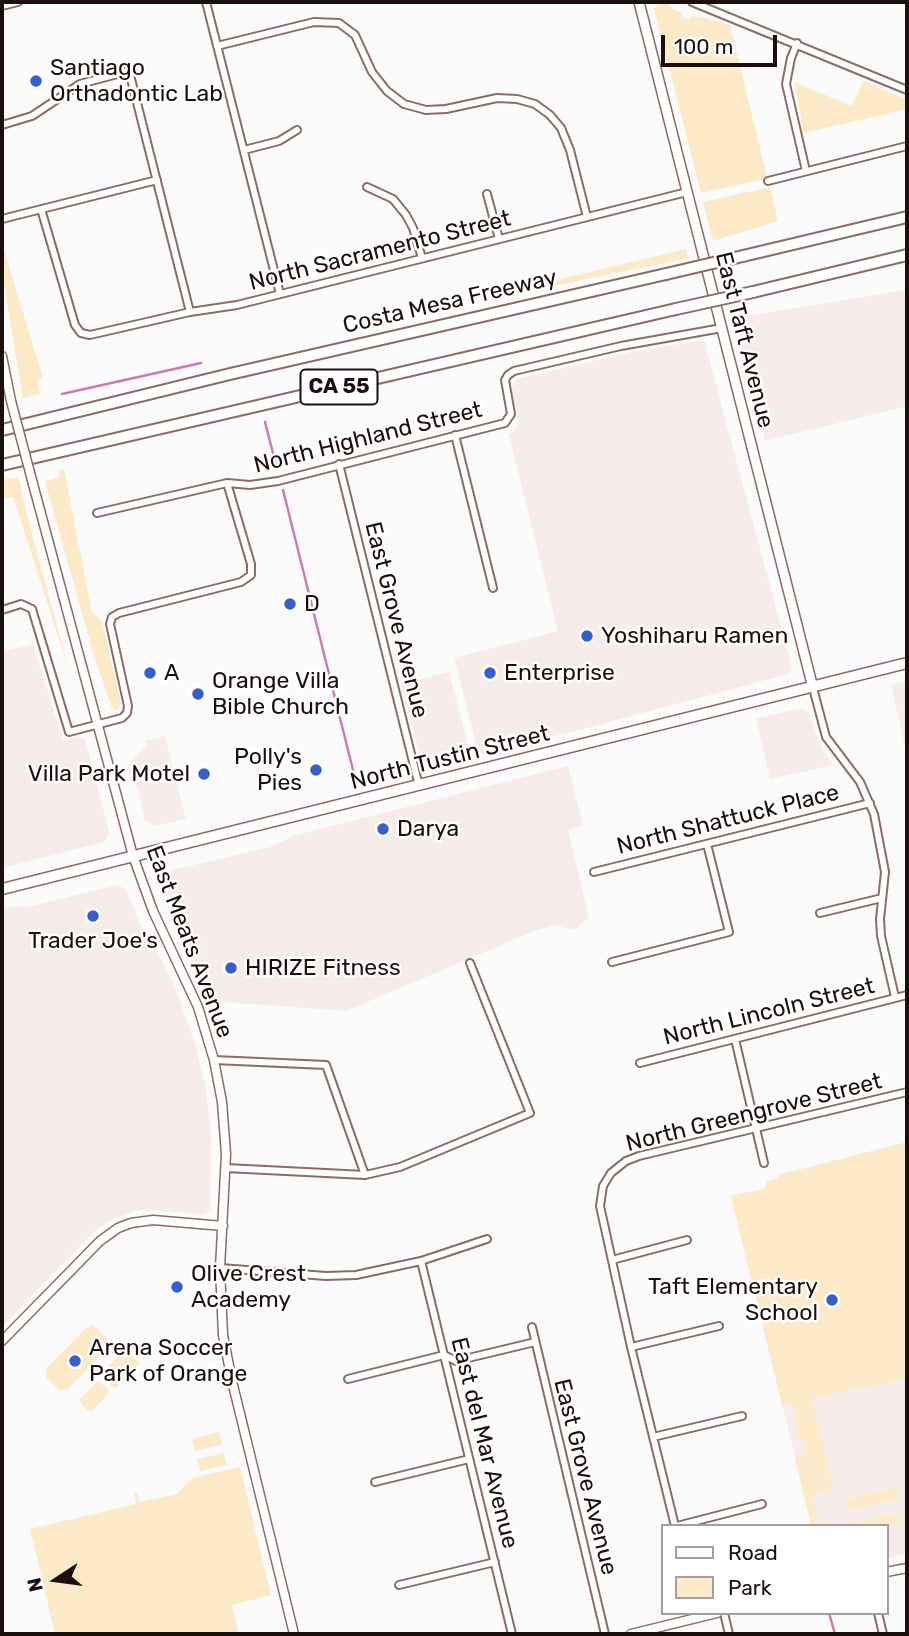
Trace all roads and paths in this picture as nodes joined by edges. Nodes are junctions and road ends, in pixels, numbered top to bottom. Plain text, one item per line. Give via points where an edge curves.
1 (18, 2) edge
2 (206, 2) edge
3 (639, 2) edge
4 (692, 2) edge
5 (2, 6) edge
6 (797, 43) junction
7 (217, 46) junction
8 (907, 90) edge
9 (2, 125) edge
10 (297, 130) dead end
11 (907, 146) edge
12 (244, 150) junction
13 (806, 171) junction
14 (157, 180) junction
15 (768, 181) dead end
16 (367, 187) dead end
17 (687, 192) junction
18 (487, 194) dead end
19 (41, 209) junction
20 (907, 216) edge
21 (587, 217) junction
22 (2, 219) edge
23 (499, 239) junction
24 (907, 255) edge
25 (422, 258) junction
26 (280, 294) junction
27 (190, 312) junction
28 (722, 328) junction
29 (2, 356) edge
30 (2, 430) edge
31 (455, 435) junction
32 (338, 464) junction
33 (2, 465) edge
34 (227, 484) junction
35 (97, 513) dead end
36 (493, 588) dead end
37 (2, 610) edge
38 (907, 663) edge
39 (813, 688) junction
40 (99, 725) junction
41 (419, 786) junction
42 (870, 803) junction
43 (707, 844) junction
44 (134, 856) junction
45 (594, 872) dead end
46 (2, 890) edge
47 (882, 898) junction
48 (820, 913) dead end
49 (612, 962) dead end
50 (470, 963) dead end
51 (907, 995) edge
52 (895, 997) junction
53 (736, 1039) junction
54 (214, 1060) junction
55 (640, 1063) dead end
56 (907, 1092) edge
57 (756, 1129) junction
58 (764, 1163) dead end
59 (226, 1168) junction
60 (365, 1175) junction
61 (223, 1226) junction
62 (487, 1239) dead end
63 (688, 1240) dead end
64 (612, 1259) junction
65 (421, 1261) junction
66 (220, 1268) junction
67 (719, 1326) dead end
68 (532, 1327) dead end
69 (2, 1341) edge
70 (535, 1342) junction
71 (631, 1347) junction
72 (444, 1356) junction
73 (348, 1378) dead end
74 (742, 1416) dead end
75 (653, 1437) junction
76 (469, 1459) junction
77 (375, 1482) dead end
78 (762, 1504) dead end
79 (675, 1524) edge
80 (684, 1524) edge
81 (495, 1562) junction
82 (907, 1568) edge
83 (888, 1572) edge
84 (399, 1586) dead end
85 (724, 1615) edge
86 (878, 1615) edge
87 (696, 1616) edge
88 (294, 1634) edge
89 (512, 1634) edge
90 (606, 1634) edge
91 (631, 1634) edge
92 (729, 1634) edge
93 (883, 1634) edge

1 - 5 street
2 - 7 street
3 - 17 main road, East Taft Avenue
4 - 6 street
6 - 8 street
6 - 13 street via 786,84
7 - 12 street
7 - 21 street via 314,22 339,23 355,35 372,72 387,91 404,104 446,109 497,98 535,104 561,128
9 - 14 street via 32,116 80,84 129,71
10 - 12 street via 279,141
11 - 13 street
12 - 26 street
13 - 15 street
14 - 19 street
14 - 27 street
16 - 25 street via 393,200 407,215
17 - 21 street, North Sacramento Street
17 - 28 main road, East Taft Avenue
18 - 23 street
19 - 22 street
19 - 27 street, North Sacramento Street via 73,320 81,333 97,334
20 - 30 highway, Costa Mesa Freeway / CA 55, bridge
21 - 23 street, North Sacramento Street
23 - 25 street, North Sacramento Street
24 - 33 highway, CA 55, bridge
25 - 26 street, North Sacramento Street
26 - 27 street, North Sacramento Street
28 - 31 street, North Highland Street via 514,371 505,380 511,410 508,421
28 - 39 main road, East Taft Avenue
29 - 40 street, East Meats Avenue, bridge
31 - 32 street, North Highland Street
31 - 36 street
32 - 34 street, North Highland Street via 262,484
32 - 41 street, East Grove Avenue
34 - 35 street, North Highland Street
34 - 40 street via 251,575 114,615 110,624 128,710 122,718
37 - 40 street via 21,604 32,609 69,732
38 - 39 main road, North Tustin Street
39 - 41 main road, North Tustin Street
39 - 42 street via 826,737
40 - 44 street, East Meats Avenue
41 - 44 main road, North Tustin Street
42 - 43 street, North Shattuck Place
42 - 47 street via 884,863
43 - 45 street, North Shattuck Place
43 - 49 street via 729,932
44 - 46 main road, North Tustin Street
44 - 54 street, East Meats Avenue via 153,911 198,1007
47 - 48 street
47 - 52 street via 881,936
50 - 60 street via 530,1113 400,1167
51 - 52 street, North Lincoln Street
52 - 53 street, North Lincoln Street
53 - 55 street, North Lincoln Street
53 - 57 street
54 - 59 street, East Meats Avenue via 224,1115
54 - 60 street via 326,1065
56 - 57 street, North Greengrove Street
57 - 58 street
57 - 64 street, North Greengrove Street via 639,1156 611,1173 600,1206
59 - 60 street
59 - 61 street, East Meats Avenue
61 - 66 street, East Meats Avenue
61 - 69 street via 153,1220 117,1228
62 - 65 street
63 - 64 street
64 - 71 street
65 - 66 street via 340,1276
65 - 72 street, East del Mar Avenue
66 - 88 street, East Meats Avenue via 229,1367
67 - 71 street
68 - 70 street, East Grove Avenue
70 - 72 street via 456,1361
70 - 90 street, East Grove Avenue
71 - 75 street
72 - 73 street
72 - 76 street, East del Mar Avenue
74 - 75 street
75 - 79 street
76 - 77 street
76 - 81 street, East del Mar Avenue
78 - 80 street
81 - 84 street
81 - 89 street, East del Mar Avenue
82 - 83 street
85 - 92 street
86 - 93 street
87 - 91 street

